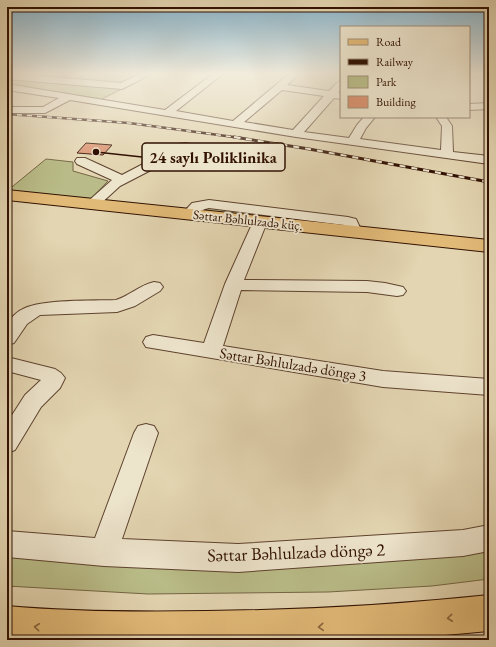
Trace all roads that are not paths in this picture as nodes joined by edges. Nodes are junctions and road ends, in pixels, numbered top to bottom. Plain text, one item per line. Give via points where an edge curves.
1 (58, 103) edge
2 (107, 103) edge
3 (180, 103) edge
4 (261, 103) edge
5 (328, 103) edge
6 (489, 106) edge
7 (470, 107) edge
8 (7, 110) edge
9 (167, 113) junction
10 (369, 118) edge
11 (442, 118) edge
12 (236, 124) junction
13 (296, 134) junction
14 (353, 142) junction
15 (209, 151) dead end
16 (447, 155) junction
17 (489, 160) edge
18 (81, 161) dead end
19 (121, 179) junction
20 (7, 195) edge
21 (92, 204) junction
22 (189, 214) junction
23 (260, 222) junction
24 (354, 232) junction
25 (489, 246) edge
26 (234, 284) junction
27 (154, 286) dead end
28 (397, 291) dead end
29 (7, 338) edge
30 (153, 342) dead end
31 (212, 351) junction
32 (7, 364) edge
33 (489, 387) edge
34 (146, 433) dead end
35 (7, 443) edge
36 (489, 538) edge
37 (7, 544) edge
38 (104, 552) junction
39 (489, 613) edge
40 (7, 624) edge

1 - 8 street via 45,110
2 - 9 street
3 - 9 street
4 - 12 street
5 - 13 street
6 - 7 street
9 - 12 street
10 - 14 street
11 - 16 street via 447,126
12 - 13 street
13 - 14 street
14 - 16 street
15 - 19 street via 175,148 147,168
16 - 17 street
18 - 19 street
19 - 21 street
20 - 21 main road, Səttar Bəhlulzadə küç.
21 - 22 main road, Səttar Bəhlulzadə küç.
22 - 23 main road, Səttar Bəhlulzadə küç.
22 - 24 street via 197,206 209,204 348,221 351,222
23 - 24 main road, Səttar Bəhlulzadə küç.
23 - 26 street, Səttar Bəhlulzadə döngə 3
24 - 25 main road, Səttar Bəhlulzadə küç.
26 - 28 street via 274,287 380,287
26 - 31 street, Səttar Bəhlulzadə döngə 3
27 - 29 street via 118,306 40,309 30,312 22,317
30 - 31 street
31 - 33 street, Səttar Bəhlulzadə döngə 3 via 383,379
32 - 35 street via 48,374 54,378 33,401
34 - 38 street
36 - 38 street, Səttar Bəhlulzadə döngə 2 via 463,543 238,558
37 - 38 street, Səttar Bəhlulzadə döngə 2
39 -> 40 main road via 310,628 71,629

